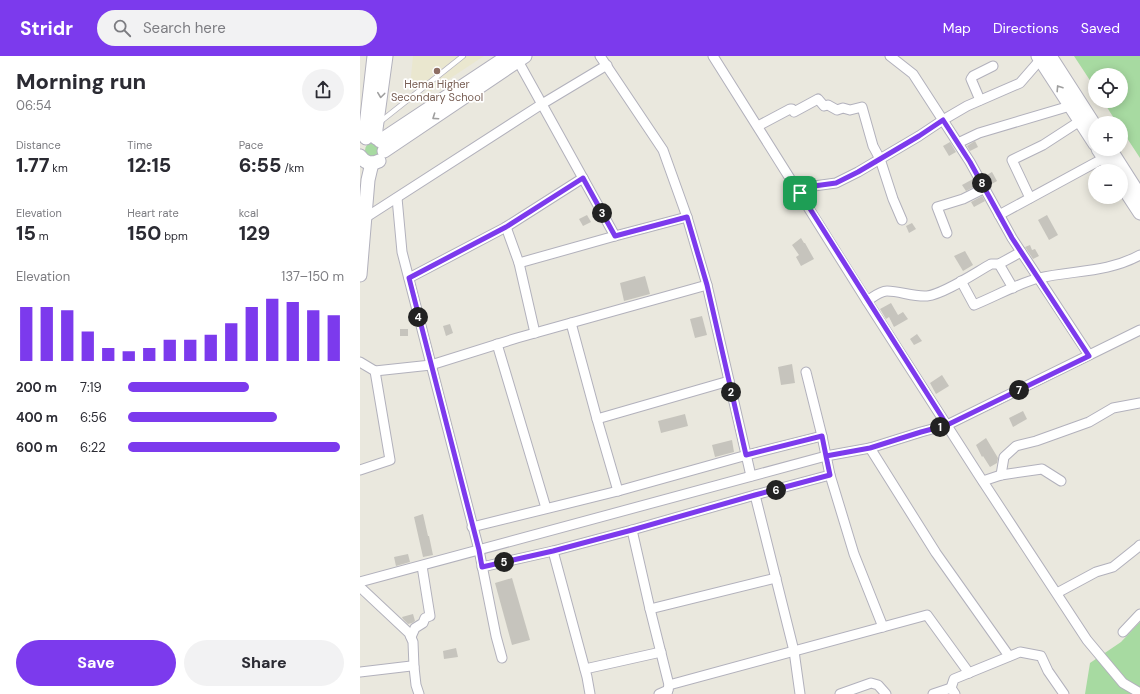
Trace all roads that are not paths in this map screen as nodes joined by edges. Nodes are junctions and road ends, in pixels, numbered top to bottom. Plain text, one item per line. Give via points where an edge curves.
1 (374, 56) edge
2 (386, 56) edge
3 (463, 56) edge
4 (600, 56) edge
5 (713, 56) edge
6 (890, 56) edge
7 (1043, 57) edge
8 (517, 58) edge
9 (607, 65) junction
10 (993, 66) dead end
11 (980, 100) junction
12 (542, 104) junction
13 (1070, 106) junction
14 (1088, 117) edge
15 (943, 120) junction
16 (1080, 121) junction
17 (378, 124) junction
18 (758, 126) junction
19 (1088, 133) edge
20 (373, 143) edge
21 (958, 143) junction
22 (1098, 156) edge
23 (1107, 156) edge
24 (880, 160) junction
25 (365, 162) edge
26 (583, 178) junction
27 (984, 188) junction
28 (800, 193) junction
29 (1128, 195) edge
30 (1140, 196) edge
31 (397, 198) junction
32 (1030, 198) junction
33 (1140, 213) edge
34 (999, 215) junction
35 (687, 217) junction
36 (365, 218) junction
37 (902, 220) dead end
38 (506, 227) junction
39 (947, 233) dead end
40 (615, 236) junction
41 (1021, 252) junction
42 (1140, 255) edge
43 (520, 263) junction
44 (998, 264) junction
45 (360, 275) edge
46 (409, 278) junction
47 (1038, 278) junction
48 (961, 281) junction
49 (707, 285) junction
50 (1013, 288) junction
51 (867, 301) junction
52 (572, 323) junction
53 (1140, 330) edge
54 (535, 333) junction
55 (497, 344) junction
56 (1089, 356) junction
57 (360, 362) edge
58 (431, 365) junction
59 (375, 371) junction
60 (806, 372) dead end
61 (729, 381) junction
62 (1140, 403) edge
63 (597, 419) junction
64 (947, 425) junction
65 (822, 436) junction
66 (870, 448) junction
67 (746, 455) junction
68 (826, 456) junction
69 (360, 470) edge
70 (830, 475) junction
71 (1001, 475) junction
72 (751, 476) junction
73 (983, 481) junction
74 (1061, 482) dead end
75 (618, 491) junction
76 (755, 495) junction
77 (546, 508) junction
78 (472, 527) junction
79 (632, 530) junction
80 (1140, 545) edge
81 (479, 550) junction
82 (553, 551) junction
83 (422, 566) junction
84 (482, 567) junction
85 (776, 578) junction
86 (360, 582) edge
87 (360, 587) edge
88 (1057, 593) junction
89 (650, 609) junction
90 (1140, 614) edge
91 (883, 627) junction
92 (1123, 632) dead end
93 (411, 637) junction
94 (794, 651) junction
95 (661, 652) junction
96 (1009, 656) junction
97 (502, 658) dead end
98 (414, 667) junction
99 (585, 669) junction
100 (360, 672) edge
101 (969, 673) junction
102 (668, 690) edge
103 (953, 691) edge
104 (1140, 693) edge
105 (420, 694) edge
106 (590, 694) edge
107 (659, 694) edge
108 (800, 694) edge
109 (840, 694) edge
110 (886, 694) edge
111 (933, 694) edge
112 (1064, 694) edge

1 - 20 street via 366,126
2 -> 17 street
3 - 17 lane
4 - 9 street
5 - 18 street
6 - 15 street via 913,74
7 - 11 street via 1020,83
13 -> 7 street
7 - 14 street
8 - 12 street
8 - 20 street
9 - 12 street
9 - 35 street via 663,150
10 - 11 street via 971,77
11 - 15 street
12 - 26 street
12 - 31 street
13 - 16 street
13 - 21 street via 979,133
15 - 21 street
15 - 24 street
16 - 19 street
16 - 32 street via 1043,145 1012,160
17 - 20 street
18 - 24 street via 790,108 794,112 818,99 824,106 828,105 838,110 862,107 873,146
18 - 28 street
20 - 25 street via 384,155 377,162
21 - 27 street
22 - 32 street
23 - 30 street
24 - 28 street via 836,183 814,186
24 - 37 street
25 - 36 street via 368,180
26 - 38 street
26 - 40 street
27 - 34 street
27 - 39 street via 963,199 937,207
28 - 51 street
29 - 33 street
31 - 36 street
31 - 46 street via 402,252
32 - 34 street
34 - 41 street
35 - 40 street
35 - 49 street
36 - 45 street
38 - 43 street
38 - 46 street
40 - 43 street
41 - 44 street
41 - 47 street
42 - 47 street via 1120,265 1100,270
43 - 54 street
44 - 48 street via 991,264
44 - 50 street
46 - 58 street
47 - 50 street
47 - 56 street
48 - 50 street via 974,306
48 - 51 street via 927,296 886,291
49 - 52 street
49 - 61 street
51 - 64 street
52 - 54 street
52 - 63 street
53 - 56 street
54 - 55 street
55 - 58 street
55 - 77 street
56 - 64 street
57 - 59 street
58 - 59 street
58 - 78 street
59 - 69 street via 390,460
60 - 65 street
61 - 63 street
61 - 67 street
62 - 71 street via 1113,408 1089,422 1016,446 1004,457
63 - 75 street
64 - 66 street
64 - 73 street
65 - 67 street
65 - 68 street
66 - 68 street
66 - 96 street via 936,553
67 - 72 street
67 - 75 street
68 - 70 street
68 - 72 street
70 - 76 street
70 - 91 street via 854,554
71 - 73 street
71 - 74 street via 1042,468
72 - 81 street
73 - 88 street
75 - 77 street
76 - 79 street
76 - 85 street
77 - 78 street
78 - 81 street
79 - 82 street
79 - 89 street
80 - 88 street via 1113,567 1096,572
81 - 83 street
81 - 84 street
82 - 84 street
82 - 99 street
83 - 86 street
83 - 93 street via 430,616 415,628
84 - 97 street
85 - 89 street
85 - 94 street
87 - 93 street
88 - 104 street via 1101,657 1123,683
89 - 95 street
90 - 92 street
91 - 94 street
91 - 101 street via 927,615
93 - 98 street
94 - 102 street
94 - 108 street
95 - 99 street
95 - 102 street
96 - 101 street
96 - 112 street via 1020,652 1041,656
98 - 100 street
98 - 105 street
99 - 106 street
101 - 103 street via 954,679
102 - 107 street
103 - 111 street
109 - 110 street via 874,683

